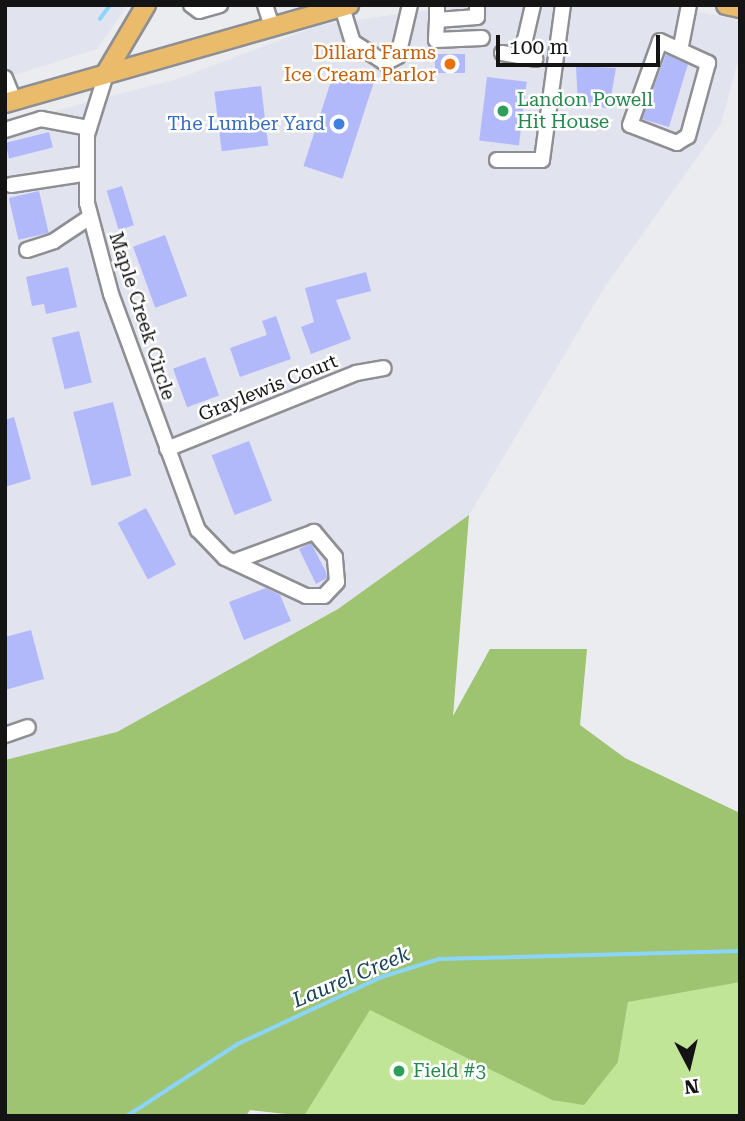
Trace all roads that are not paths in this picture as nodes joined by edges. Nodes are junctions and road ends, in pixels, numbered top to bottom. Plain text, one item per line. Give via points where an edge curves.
1 (146, 5) edge
2 (191, 5) edge
3 (220, 5) edge
4 (265, 5) edge
5 (411, 5) edge
6 (477, 5) edge
7 (533, 5) edge
8 (563, 5) edge
9 (689, 5) edge
10 (726, 5) edge
11 (346, 6) edge
12 (740, 8) edge
13 (437, 13) edge
14 (271, 24) junction
15 (482, 38) dead end
16 (681, 46) junction
17 (502, 53) dead end
18 (107, 71) junction
19 (5, 78) edge
20 (16, 100) edge
21 (37, 120) junction
22 (89, 128) junction
23 (5, 130) edge
24 (497, 160) dead end
25 (84, 174) junction
26 (11, 185) dead end
27 (90, 217) junction
28 (27, 250) dead end
29 (384, 368) dead end
30 (167, 449) junction
31 (231, 559) junction
32 (28, 727) dead end
33 (5, 735) edge

1 - 18 main road
2 - 3 street via 200,11
4 - 14 street
5 - 11 street via 398,56 385,63 353,42
6 - 13 street via 477,18
7 - 17 street via 528,58
8 - 24 street via 542,160
9 - 16 street
10 - 12 main road
11 - 14 main road
13 - 15 street via 436,40
14 - 18 main road
16 - 16 street via 660,41 652,49 631,125 635,132 677,143 688,136 708,63
18 - 20 main road
18 - 22 street, Maple Creek Circle
19 - 20 street
20 - 21 street
21 - 22 street
21 - 23 street
22 - 25 street, Maple Creek Circle
25 - 26 street
25 - 27 street, Maple Creek Circle
27 - 28 street
27 - 30 street, Maple Creek Circle
29 - 30 street, Graylewis Court via 356,373
30 - 31 street, Maple Creek Circle via 198,530
31 - 31 street, Maple Creek Circle via 306,596 324,596 337,582 335,557 314,532
32 - 33 street

